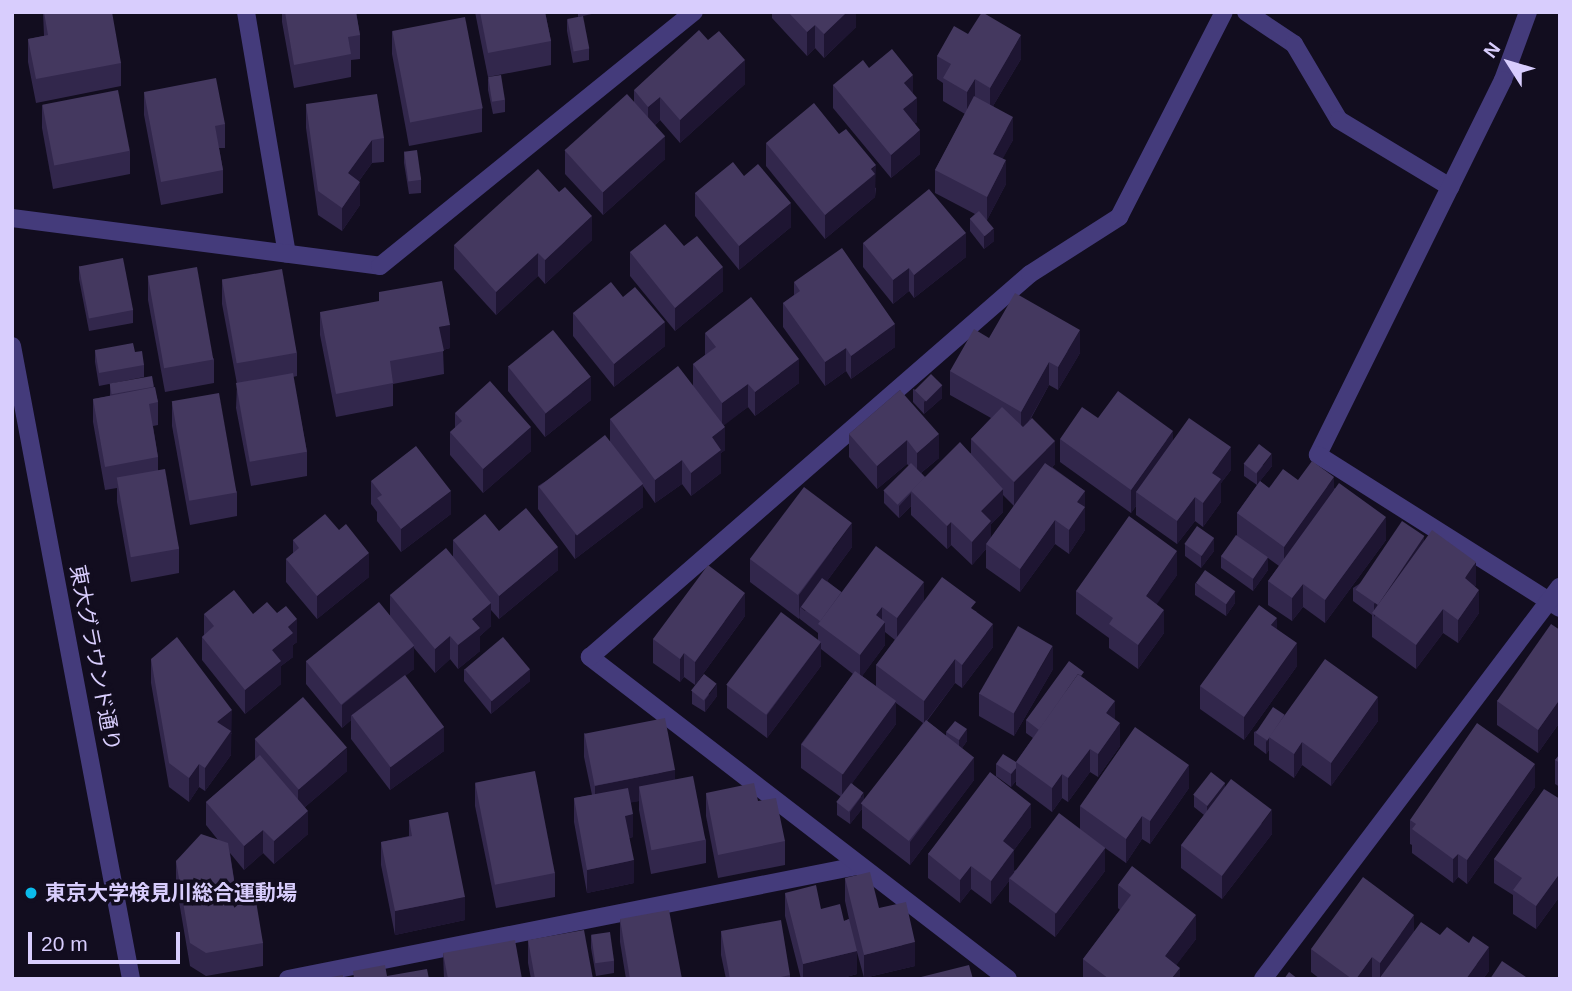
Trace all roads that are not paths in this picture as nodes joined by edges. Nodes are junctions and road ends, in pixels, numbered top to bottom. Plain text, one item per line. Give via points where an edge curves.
1 (246, 12) edge
2 (694, 12) edge
3 (1224, 12) edge
4 (1246, 12) edge
5 (1528, 12) edge
6 (1450, 187) junction
7 (12, 218) edge
8 (288, 254) junction
9 (12, 346) edge
10 (1556, 599) edge
11 (857, 866) junction
12 (131, 979) edge
13 (288, 979) edge
14 (1008, 979) edge
15 (1263, 979) edge

1 - 8 street
2 - 8 street via 380,266
3 - 11 street via 1119,217 1030,274 590,657
4 - 6 street via 1294,44 1339,120
5 - 6 street via 1503,80
6 - 10 street via 1318,455
7 - 8 street
9 - 12 street, 東大グラウンド通り
10 - 15 street
11 - 13 street
11 - 14 street

